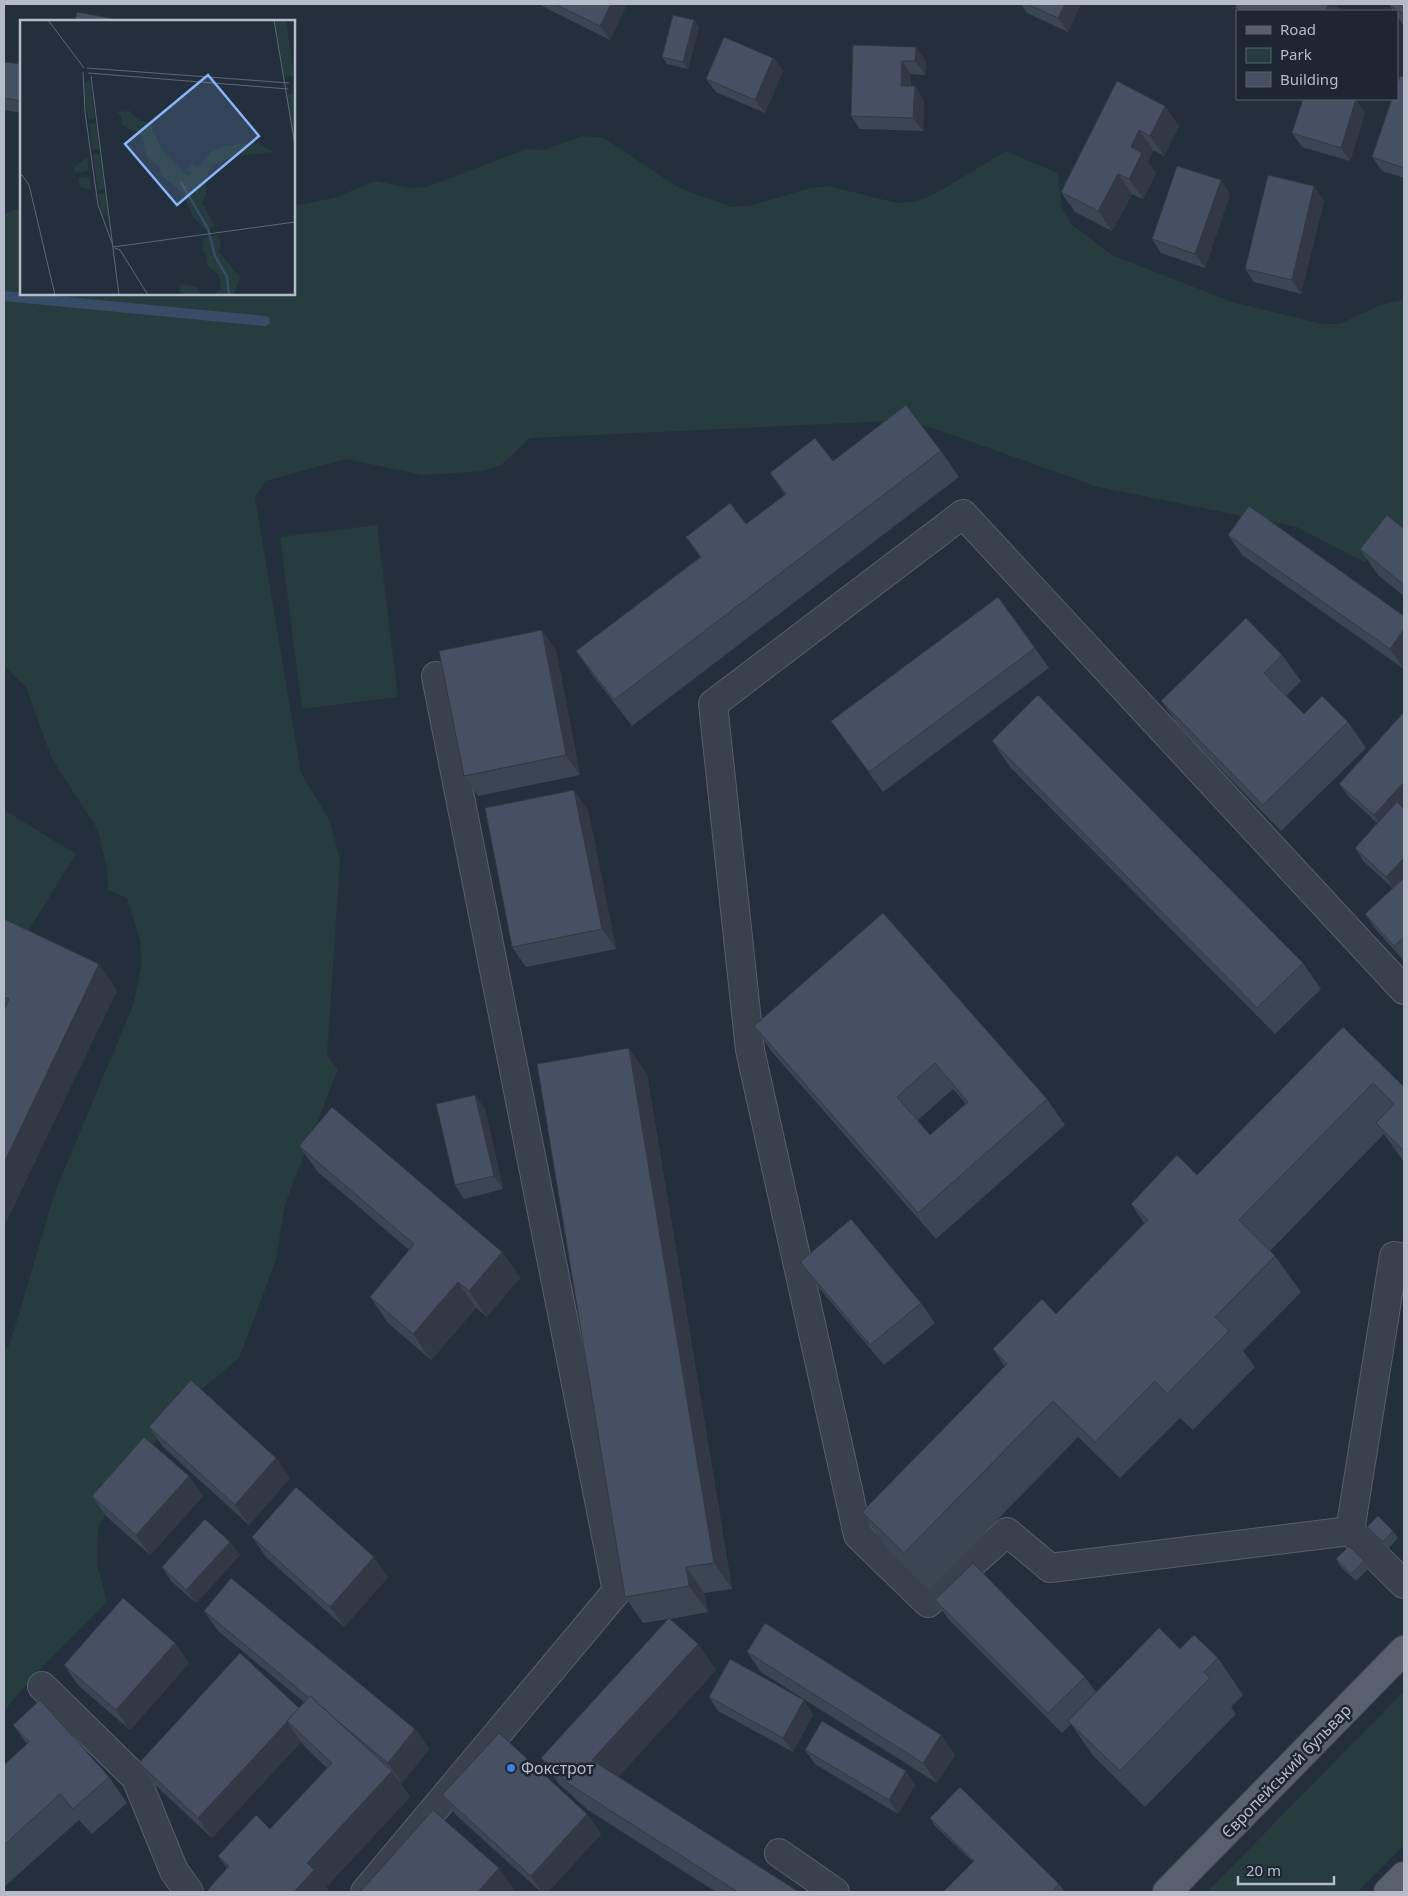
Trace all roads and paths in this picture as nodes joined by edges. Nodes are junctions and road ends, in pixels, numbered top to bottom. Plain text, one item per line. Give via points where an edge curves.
1 (436, 676) dead end
2 (1404, 990) edge
3 (1404, 1258) edge
4 (1350, 1531) junction
5 (1404, 1584) edge
6 (1404, 1650) edge
7 (42, 1686) dead end
8 (779, 1854) dead end
9 (1404, 1876) edge
10 (189, 1892) edge
11 (365, 1892) edge
12 (835, 1892) edge
13 (1167, 1892) edge
14 (1388, 1892) edge

1 - 11 lane via 617,1591
2 - 4 lane via 963,514 713,704 750,1050 858,1534 928,1604 1007,1532 1050,1568
3 - 4 lane via 1394,1256
4 - 5 lane
6 - 13 main road, Європейський бульвар
7 - 10 lane via 136,1778 174,1871
8 - 12 lane
9 - 14 main road

